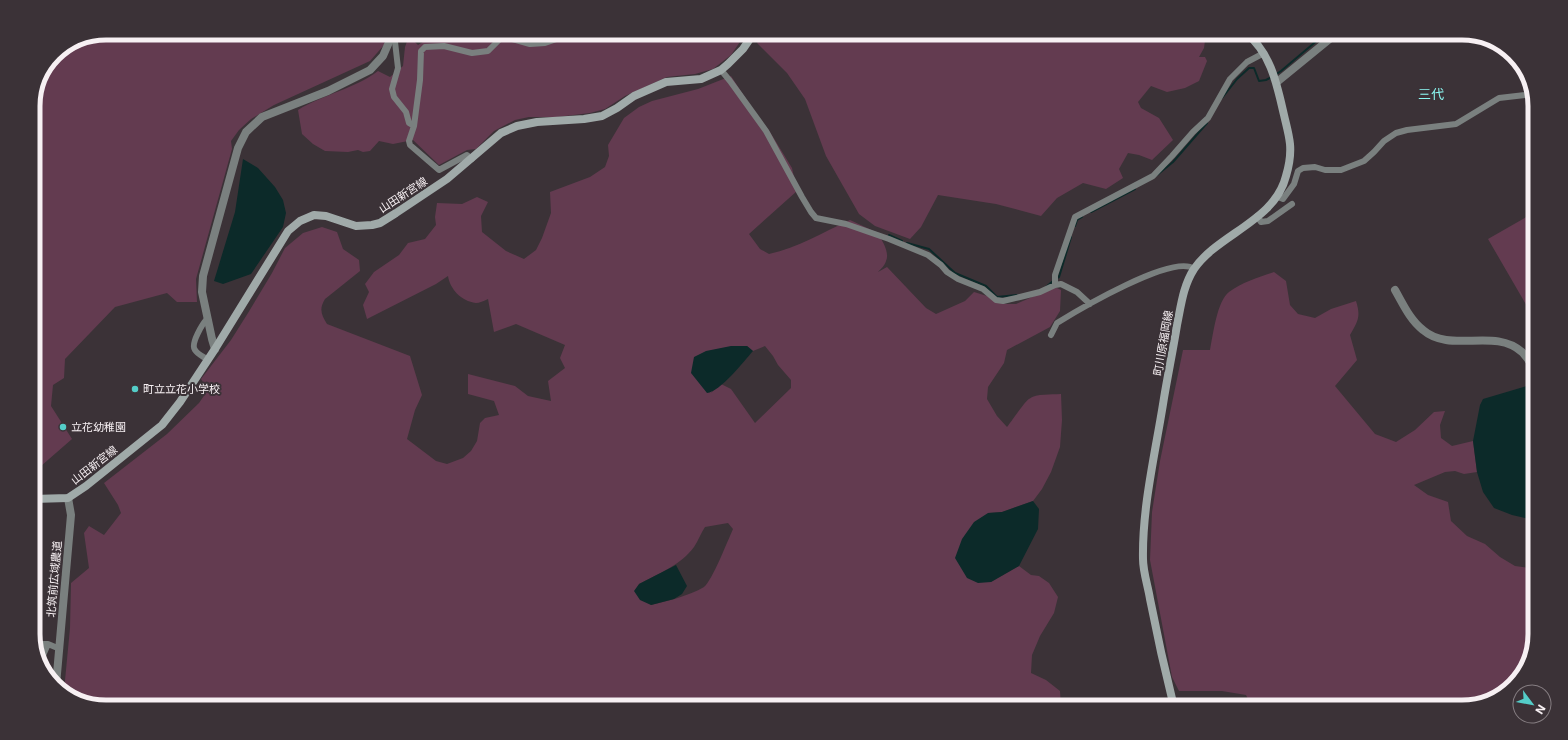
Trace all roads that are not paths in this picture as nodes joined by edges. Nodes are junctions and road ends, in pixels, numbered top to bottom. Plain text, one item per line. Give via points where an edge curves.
1 (391, 40) edge
2 (395, 40) edge
3 (500, 40) edge
4 (516, 40) edge
5 (554, 40) edge
6 (749, 40) edge
7 (1254, 40) edge
8 (1328, 40) edge
9 (1264, 53) junction
10 (721, 70) junction
11 (1277, 82) junction
12 (1527, 93) edge
13 (414, 126) junction
14 (472, 159) junction
15 (1288, 165) junction
16 (1300, 170) junction
17 (1280, 198) junction
18 (1292, 204) dead end
19 (1281, 212) junction
20 (1257, 216) junction
21 (1194, 269) junction
22 (1055, 285) junction
23 (1395, 290) dead end
24 (1090, 304) junction
25 (207, 319) junction
26 (1051, 335) dead end
27 (215, 349) junction
28 (208, 360) junction
29 (1528, 360) edge
30 (40, 498) edge
31 (68, 498) junction
32 (41, 644) edge
33 (48, 644) junction
34 (60, 649) junction
35 (43, 654) edge
36 (57, 678) edge
37 (1173, 700) edge

1 - 25 street via 383,56 370,70 328,91 262,117 246,132 238,148 204,276 202,292
2 - 13 street via 398,68 392,89 394,97 406,112 408,123
3 - 13 street via 488,51 472,53 444,46 425,47 421,51
4 - 5 street via 530,44
6 - 10 main road, 山田新宮線
7 - 9 main road, 町川原福岡線
8 - 11 street
9 - 11 main road, 町川原福岡線
9 - 22 street via 1247,62 1230,80 1208,118 1153,176 1075,218 1055,276
10 - 14 main road, 山田新宮線 via 701,79 666,82 634,96 602,116 517,126 501,133
10 - 22 street via 766,131 816,218 846,224 889,238 928,256 953,275 983,289 996,300 1003,301 1040,292
11 - 15 main road, 町川原福岡線 via 1290,142
12 - 16 street via 1499,98 1456,124 1396,133 1364,161 1341,170 1315,167
13 - 14 street via 410,145 438,170 467,155
14 - 27 main road, 山田新宮線 via 447,179 380,223 356,226 326,216 314,215 300,221 288,231
15 - 16 street via 1296,166
15 - 17 main road, 町川原福岡線
16 - 17 street via 1294,184
17 - 19 street
17 - 20 main road, 町川原福岡線
18 - 19 street
19 - 20 street via 1268,221 1261,222
20 - 21 main road, 町川原福岡線
21 - 24 street via 1182,266 1136,280
21 - 37 main road, 町川原福岡線 via 1186,285 1181,305 1144,527 1143,561
22 - 24 street via 1061,284 1073,289
23 - 29 street via 1416,324 1432,336 1450,341 1498,341 1521,351
24 - 26 street via 1057,323
25 - 27 street
25 - 28 street via 201,326 193,346 194,350
27 - 28 main road, 山田新宮線
28 - 31 main road, 山田新宮線 via 162,425
30 - 31 main road, 山田新宮線
31 - 34 street, 北筑前広域農道 via 71,515
32 - 33 street
33 - 34 street
33 - 35 street
34 - 36 street, 北筑前広域農道

